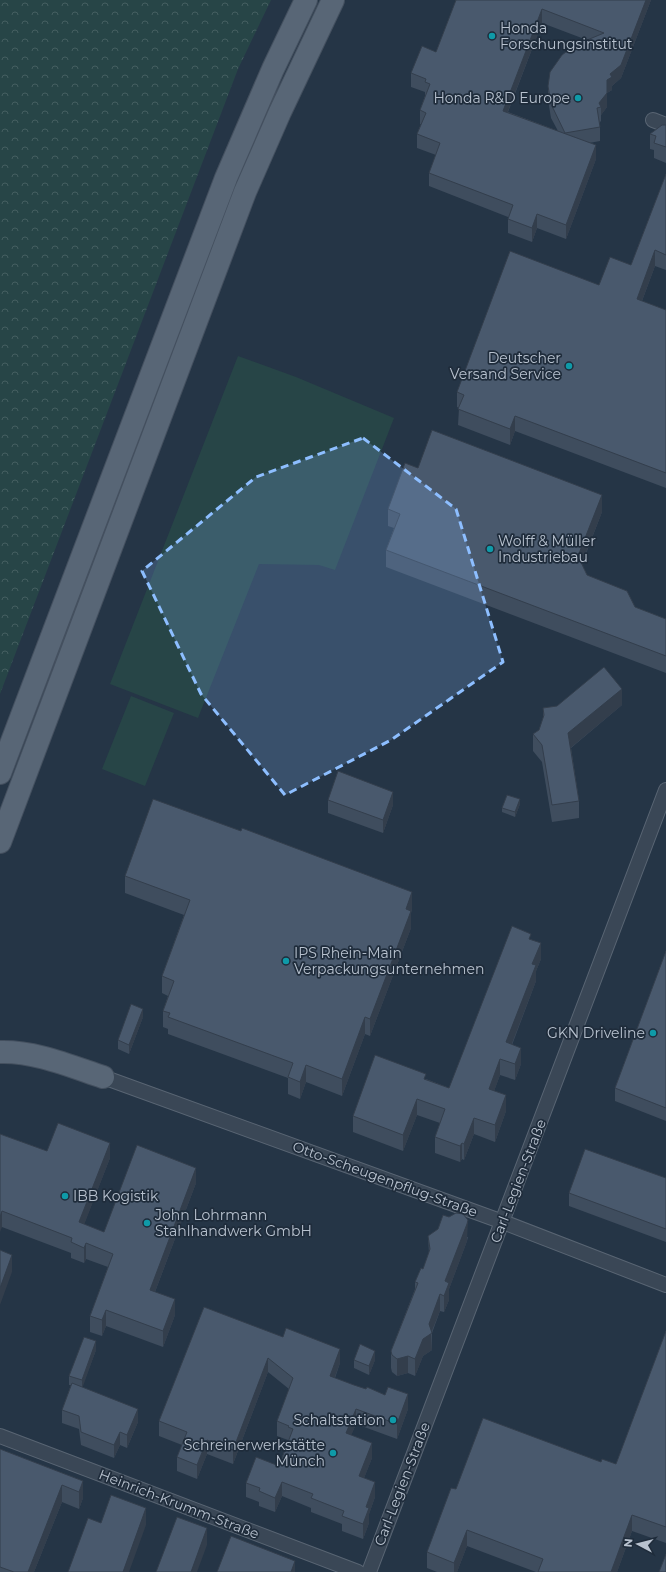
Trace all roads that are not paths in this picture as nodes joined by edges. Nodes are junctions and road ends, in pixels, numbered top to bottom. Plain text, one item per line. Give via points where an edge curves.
1 (306, 0) edge
2 (332, 0) edge
3 (653, 120) dead end
4 (666, 125) edge
5 (0, 773) edge
6 (666, 790) edge
7 (0, 842) edge
8 (0, 1052) edge
9 (103, 1077) joint
10 (503, 1222) junction
11 (666, 1285) edge
12 (0, 1436) edge
13 (358, 1572) edge
14 (369, 1572) edge

1 - 5 main road via 272,69 226,178
2 - 7 main road via 245,192
3 - 4 street
6 - 10 street, Carl-Legien-Straße
8 - 9 main road via 36,1056
9 - 10 street, Otto-Scheugenpflug-Straße
10 - 11 street, Otto-Scheugenpflug-Straße
10 - 14 street, Carl-Legien-Straße
12 - 13 street, Heinrich-Krumm-Straße

